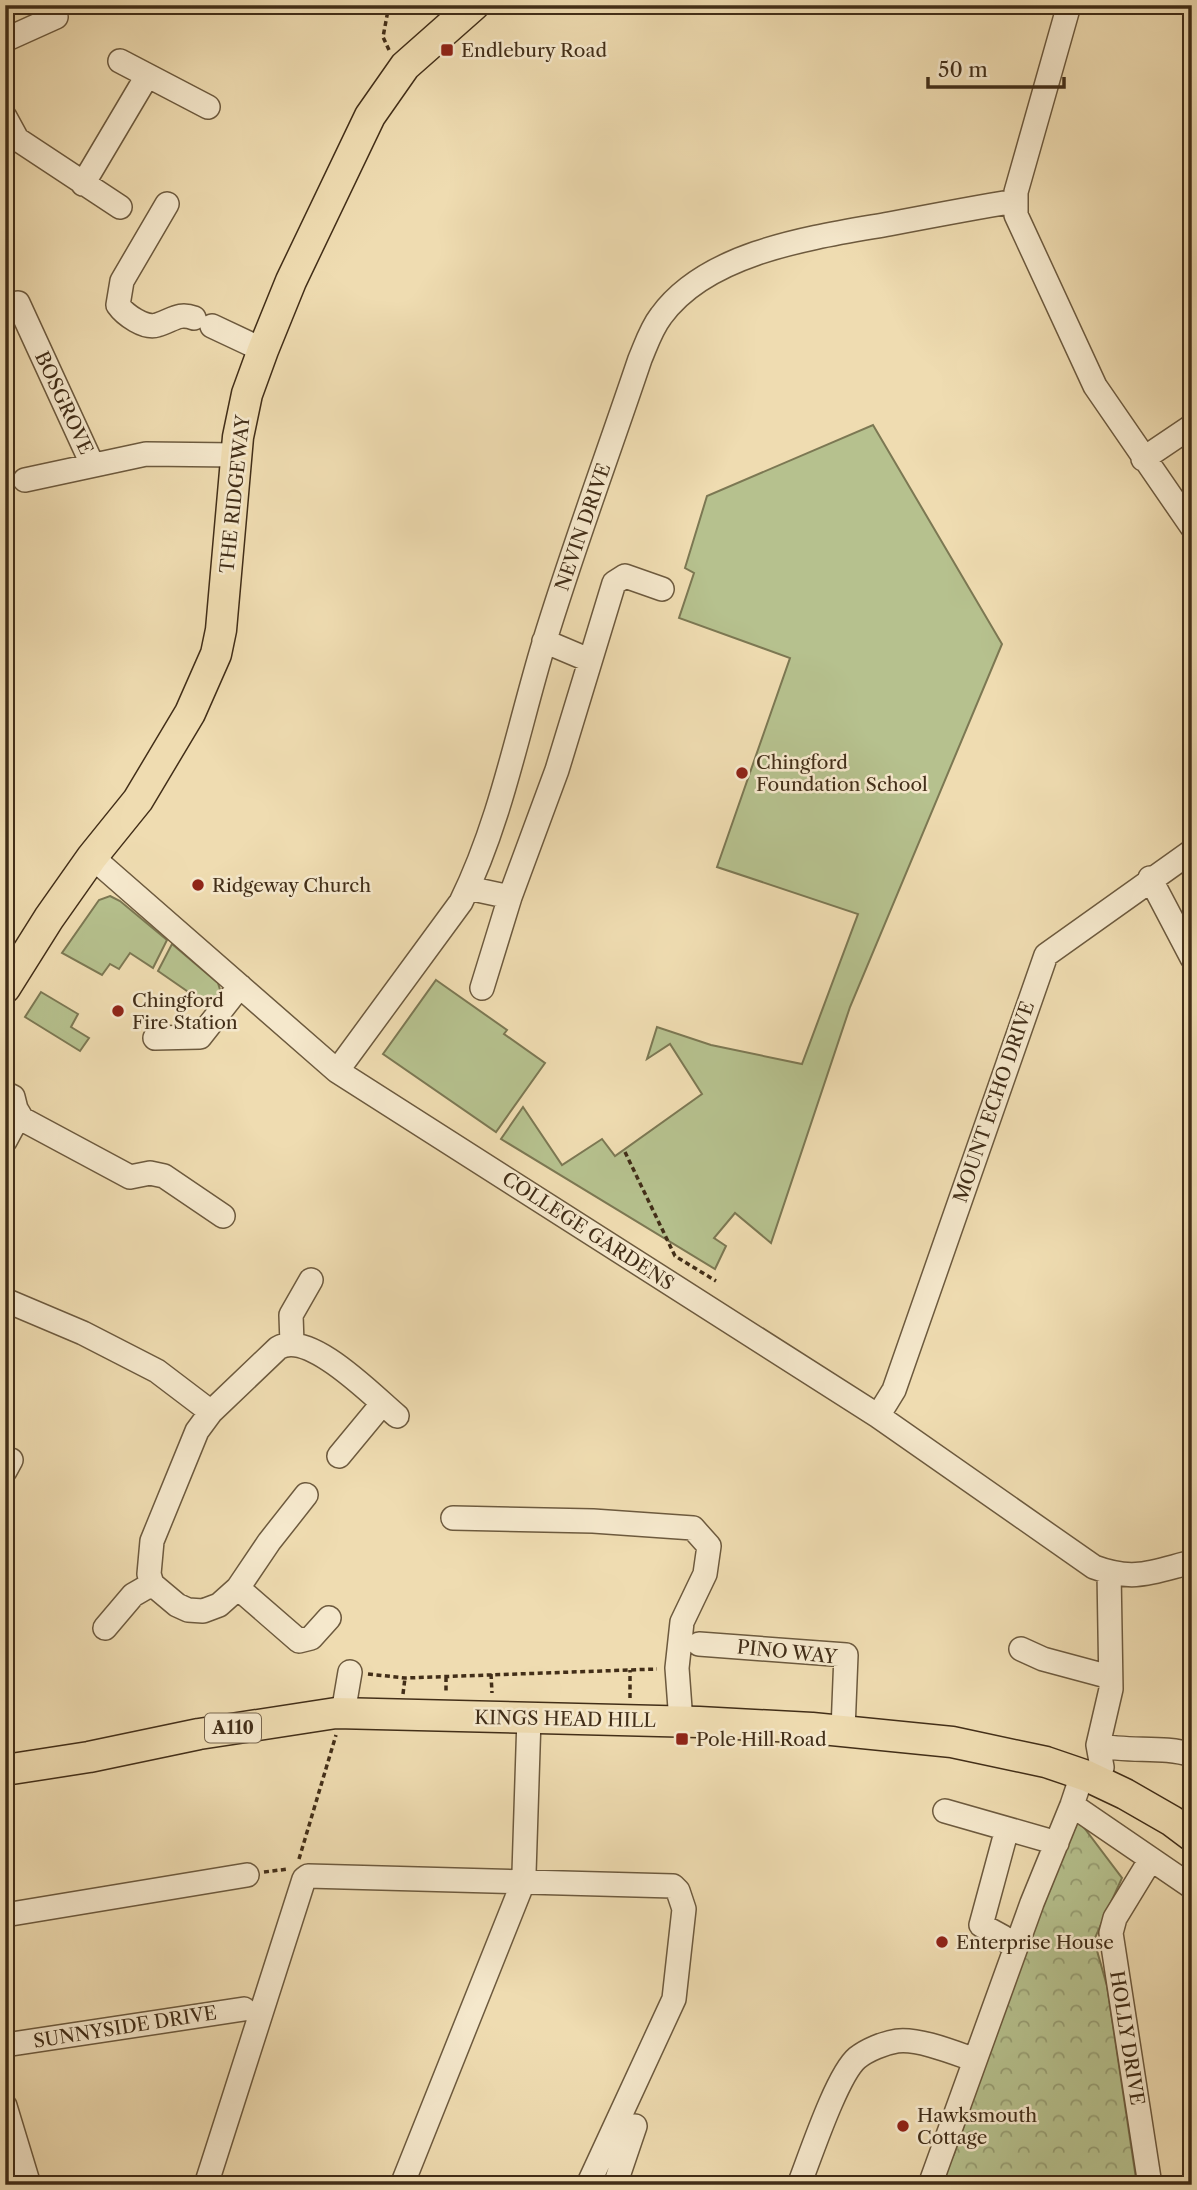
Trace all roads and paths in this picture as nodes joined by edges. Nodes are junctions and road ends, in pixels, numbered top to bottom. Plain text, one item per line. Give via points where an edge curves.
1 (389, 5) edge
2 (474, 5) edge
3 (1069, 5) edge
4 (56, 17) dead end
5 (5, 40) edge
6 (120, 61) dead end
7 (405, 66) junction
8 (147, 76) junction
9 (208, 107) dead end
10 (5, 117) edge
11 (83, 184) junction
12 (1015, 201) junction
13 (167, 204) dead end
14 (120, 207) dead end
15 (18, 303) dead end
16 (263, 350) junction
17 (1192, 426) edge
18 (236, 455) junction
19 (1143, 459) junction
20 (92, 464) junction
21 (25, 480) dead end
22 (1192, 527) edge
23 (662, 589) dead end
24 (544, 641) junction
25 (589, 660) junction
26 (1192, 851) edge
27 (92, 857) junction
28 (1150, 878) junction
29 (468, 888) junction
30 (510, 897) junction
31 (1192, 958) edge
32 (240, 986) junction
33 (5, 988) edge
34 (482, 988) dead end
35 (155, 1038) dead end
36 (337, 1071) junction
37 (5, 1093) edge
38 (19, 1115) junction
39 (5, 1141) edge
40 (625, 1152) dead end
41 (223, 1216) dead end
42 (311, 1280) dead end
43 (716, 1281) dead end
44 (5, 1300) edge
45 (292, 1344) junction
46 (211, 1412) junction
47 (878, 1416) junction
48 (339, 1456) dead end
49 (306, 1495) dead end
50 (453, 1518) dead end
51 (1192, 1562) edge
52 (1109, 1572) junction
53 (243, 1582) junction
54 (152, 1584) junction
55 (329, 1618) dead end
56 (105, 1628) dead end
57 (699, 1644) dead end
58 (1021, 1649) dead end
59 (677, 1668) junction
60 (630, 1670) junction
61 (350, 1672) joint
62 (491, 1674) junction
63 (446, 1677) junction
64 (1110, 1677) junction
65 (405, 1678) junction
66 (492, 1688) dead end
67 (403, 1695) dead end
68 (446, 1695) dead end
69 (629, 1703) dead end
70 (342, 1713) junction
71 (528, 1718) junction
72 (681, 1722) junction
73 (843, 1730) junction
74 (1098, 1745) junction
75 (1192, 1755) edge
76 (5, 1770) edge
77 (1084, 1776) junction
78 (1072, 1805) junction
79 (945, 1811) dead end
80 (1007, 1829) junction
81 (1192, 1836) edge
82 (1057, 1843) junction
83 (1151, 1859) junction
84 (247, 1874) joint
85 (522, 1881) junction
86 (1192, 1888) edge
87 (5, 1916) edge
88 (1015, 1949) junction
89 (244, 2008) dead end
90 (5, 2046) edge
91 (975, 2060) junction
92 (5, 2106) edge
93 (635, 2126) dead end
94 (29, 2185) edge
95 (206, 2185) edge
96 (402, 2185) edge
97 (588, 2185) edge
98 (615, 2185) edge
99 (799, 2185) edge
100 (930, 2185) edge
101 (1150, 2185) edge

1 - 7 path via 383,37
2 - 7 main road, THE RIDGEWAY
3 - 12 street
4 - 5 street
6 - 8 street
7 - 16 main road, THE RIDGEWAY via 370,116
8 - 9 street
8 - 11 street
10 - 11 street via 17,139
11 - 14 street
12 - 19 street via 1016,215 1095,387
12 - 24 street, NEVIN DRIVE via 804,239 755,253 681,296 661,316 640,359
13 - 16 street via 122,281 118,305 131,318 149,325 182,315
15 - 20 street, BOSGROVE
16 - 18 main road, THE RIDGEWAY via 243,409
17 - 19 street
18 - 20 street, BOSGROVE via 146,454
18 - 27 main road, THE RIDGEWAY via 215,654 190,713 138,800
19 - 22 street
20 - 21 street, BOSGROVE
23 - 25 street via 625,576 614,583
24 - 25 street
24 - 29 street, NEVIN DRIVE via 499,803
25 - 30 street via 557,769
26 - 28 street, MOUNT ECHO DRIVE
27 - 32 street, COLLEGE GARDENS
27 - 33 main road, THE RIDGEWAY
28 - 31 street
28 - 47 street, MOUNT ECHO DRIVE via 1046,955 894,1390
29 - 30 street
29 - 36 street, NEVIN DRIVE
30 - 34 street
32 - 35 street via 200,1037
32 - 36 street, COLLEGE GARDENS
36 - 47 street, COLLEGE GARDENS
37 - 38 street via 13,1097
38 - 39 street
38 - 41 street via 130,1177 150,1173 164,1177
40 - 43 path via 675,1256
42 - 45 street via 291,1315
44 - 46 street via 157,1371
45 - 46 street via 278,1348
45 - 48 street via 328,1359 390,1410
46 - 54 street via 197,1431 152,1541
47 - 52 street, COLLEGE GARDENS via 1070,1551
49 - 53 street
50 - 59 street via 693,1528 709,1546 705,1574 682,1622
51 - 52 street, COLLEGE GARDENS via 1132,1576
52 - 64 street
53 - 54 street via 219,1605 203,1611 177,1605
53 - 55 street via 299,1641 312,1637
54 - 56 street via 133,1595
57 - 73 street, PINO WAY via 846,1655
58 - 64 street
59 - 60 path
59 - 72 street
60 - 62 path
60 - 69 path
61 - 65 path
61 - 70 street
62 - 63 path
62 - 66 path
63 - 65 path
63 - 68 path
64 - 74 street
65 - 67 path
70 - 71 main road, KINGS HEAD HILL / A110
70 - 76 main road, KINGS HEAD HILL / A110
70 - 84 path via 296,1868
71 - 72 main road, KINGS HEAD HILL / A110
71 - 85 street
72 - 73 main road, KINGS HEAD HILL / A110
73 - 77 main road, KINGS HEAD HILL / A110 via 987,1748
74 - 75 street
74 - 77 street via 1101,1767
77 - 78 street
77 - 81 main road, KINGS HEAD HILL / A110 via 1125,1794
78 - 82 street
78 - 83 street
79 - 80 street
80 - 82 street
80 - 88 street via 981,1925
82 - 88 street
83 - 86 street
83 - 101 street, HOLLY DRIVE via 1115,1918 1111,1933
84 - 87 street
85 - 95 street via 308,1876
85 - 96 street
85 - 97 street via 673,1886 682,1898 674,1998
88 - 91 street
89 - 90 street, SUNNYSIDE DRIVE
91 - 99 street via 899,2041 857,2059 840,2084
91 - 100 street
92 - 94 street
93 - 98 street

